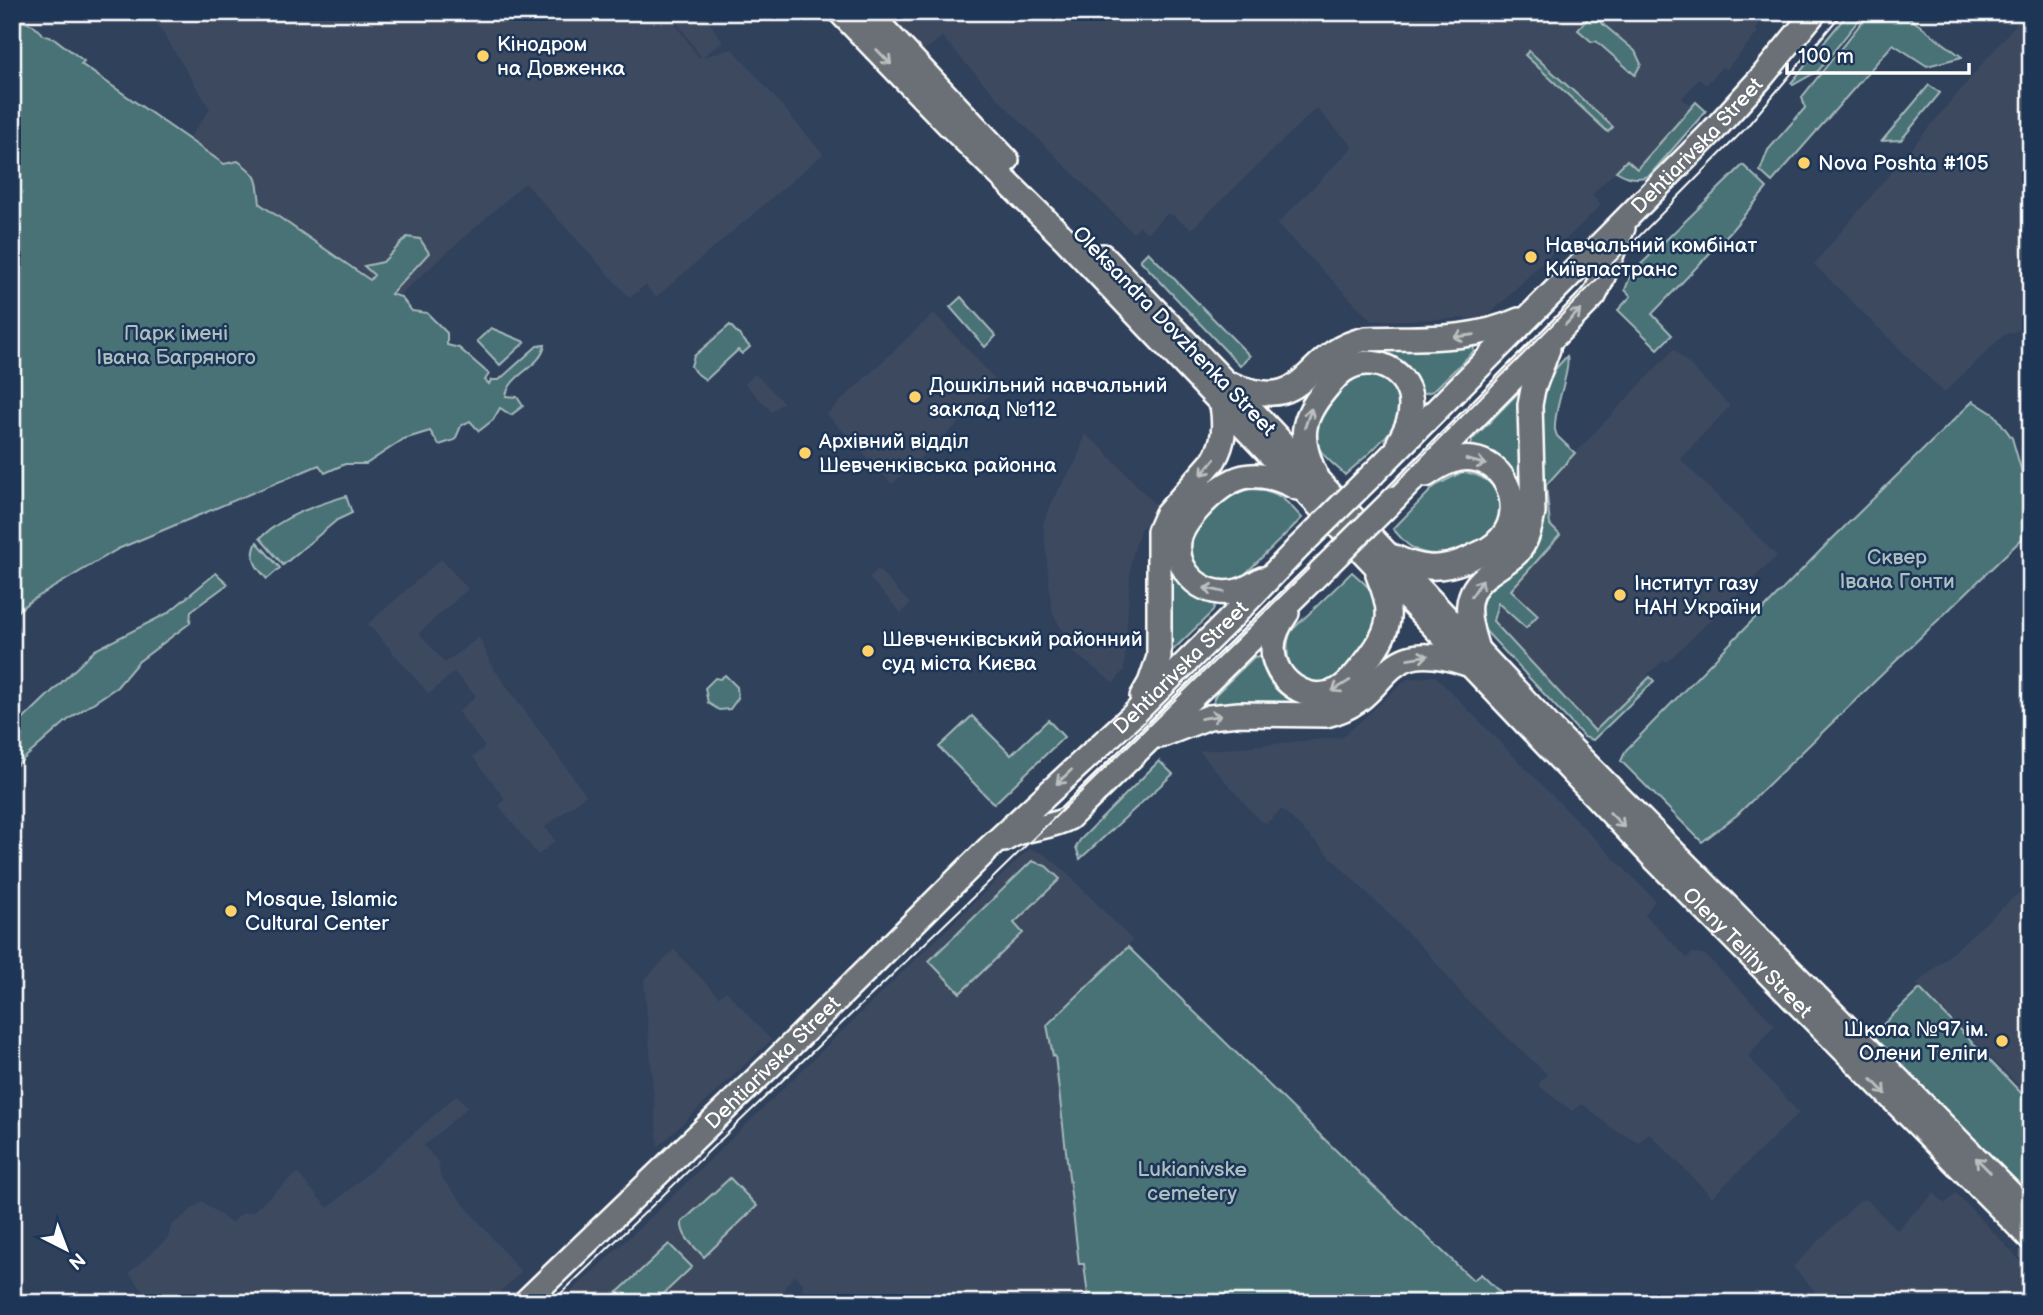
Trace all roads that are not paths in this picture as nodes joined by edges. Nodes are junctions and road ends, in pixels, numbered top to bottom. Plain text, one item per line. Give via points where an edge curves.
1 (840, 12) edge
2 (868, 12) edge
3 (1815, 12) edge
4 (1630, 214) junction
5 (1529, 315) junction
6 (1552, 338) junction
7 (1224, 393) junction
8 (1394, 454) junction
9 (1314, 489) junction
10 (1395, 498) junction
11 (1380, 559) junction
12 (1276, 570) junction
13 (1301, 591) junction
14 (1473, 658) junction
15 (1133, 715) junction
16 (1148, 741) junction
17 (989, 848) junction
18 (2031, 1214) edge
19 (2031, 1239) edge
20 (524, 1303) edge

1 -> 7 main road, Oleksandra Dovzhenka Street
2 - 7 main road, Oleksandra Dovzhenka Street
3 - 4 main road, Dehtiarivska Street via 1740,102
4 - 5 main road, Dehtiarivska Street
6 -> 4 main road, Dehtiarivska Street via 1594,296
5 -> 7 main road via 1493,331 1460,337 1351,342 1332,352 1293,388 1263,395
5 - 8 main road, Dehtiarivska Street
6 - 10 main road, Dehtiarivska Street
14 -> 6 main road via 1468,621 1471,597 1488,574 1517,553 1530,529 1530,405
7 - 9 main road, Oleksandra Dovzhenka Street
7 -> 15 main road, Oleksandra Dovzhenka Street via 1225,426 1219,451 1166,515 1159,531 1158,658
9 -> 8 main road via 1304,424 1317,399 1349,367 1360,363 1391,368 1409,389 1410,420
8 - 12 main road, Dehtiarivska Street, bridge
9 - 11 main road, Oleksandra Dovzhenka Street
12 -> 9 main road via 1240,591 1210,591 1186,572 1179,538 1189,519 1217,489 1239,477 1271,477
10 -> 11 main road via 1447,463 1473,460 1491,466 1505,479 1512,514 1492,547 1448,566 1423,568
10 - 13 main road, Dehtiarivska Street, bridge
11 -> 13 main road via 1389,611 1386,632 1337,691 1314,694 1296,688 1282,677 1274,660 1276,633
11 - 14 main road, Oleksandra Dovzhenka Street
12 - 15 main road, Dehtiarivska Street
13 - 16 main road, Dehtiarivska Street
16 -> 14 main road via 1209,717 1338,713 1359,702 1389,669 1409,658
18 -> 14 main road, Oleny Telihy Street via 1581,759
14 -> 19 main road, Oleny Telihy Street via 1705,911
15 -> 17 main road, Dehtiarivska Street
16 - 17 main road, Dehtiarivska Street via 1069,818 1048,827 1014,832
17 - 20 main road, Dehtiarivska Street

